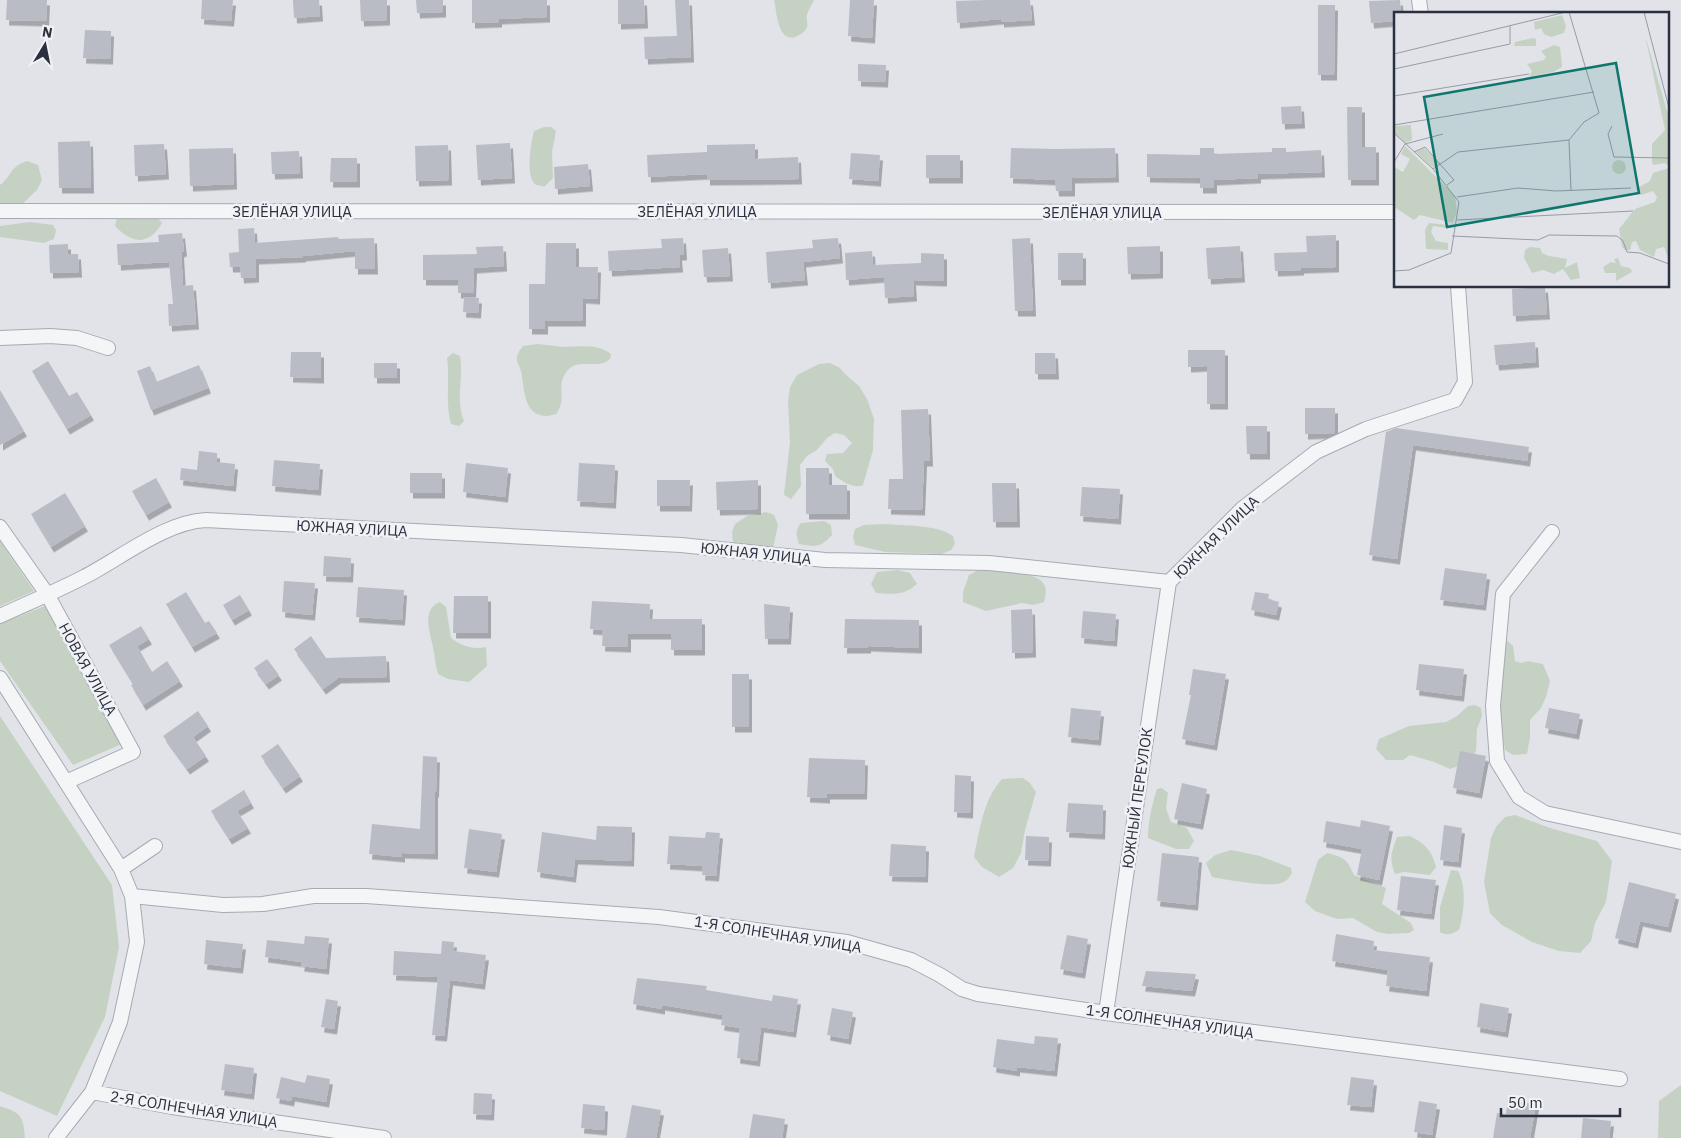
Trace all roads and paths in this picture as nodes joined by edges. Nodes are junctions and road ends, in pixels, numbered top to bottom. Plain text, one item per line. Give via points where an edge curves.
1 (0, 211) edge
2 (1394, 212) edge
3 (1458, 288) edge
4 (0, 338) edge
5 (108, 348) dead end
6 (0, 527) edge
7 (1552, 532) dead end
8 (1169, 582) junction
9 (47, 594) junction
10 (0, 616) edge
11 (0, 678) edge
12 (66, 782) junction
13 (1681, 842) edge
14 (155, 846) dead end
15 (121, 869) junction
16 (132, 896) junction
17 (1106, 1013) junction
18 (1620, 1079) dead end
19 (92, 1092) junction
20 (56, 1138) edge
21 (384, 1138) edge

1 - 2 street, ЗЕЛЁНАЯ УЛИЦА
3 - 8 street, ЮЖНАЯ УЛИЦА via 1465,382 1455,400 1366,429 1316,452 1244,508
4 - 5 street via 77,338
6 - 9 street, НОВАЯ УЛИЦА
7 - 13 street via 1503,594 1493,706 1497,761 1519,797 1545,813
8 - 9 street, ЮЖНАЯ УЛИЦА via 989,563 825,560 681,545 194,520 175,526
8 - 17 street, ЮЖНЫЙ ПЕРЕУЛОК
9 - 10 street, ЮЖНАЯ УЛИЦА
9 - 12 street, НОВАЯ УЛИЦА via 133,752
11 - 12 street
12 - 15 street
14 - 15 street
15 - 16 street
16 - 17 street, 1-Я СОЛНЕЧНАЯ УЛИЦА via 223,905 263,904 313,896 366,896 659,917 846,942 911,960 972,992
16 - 19 street via 137,942 120,1022
17 - 18 street, 1-Я СОЛНЕЧНАЯ УЛИЦА
19 - 20 street
19 - 21 street, 2-Я СОЛНЕЧНАЯ УЛИЦА

